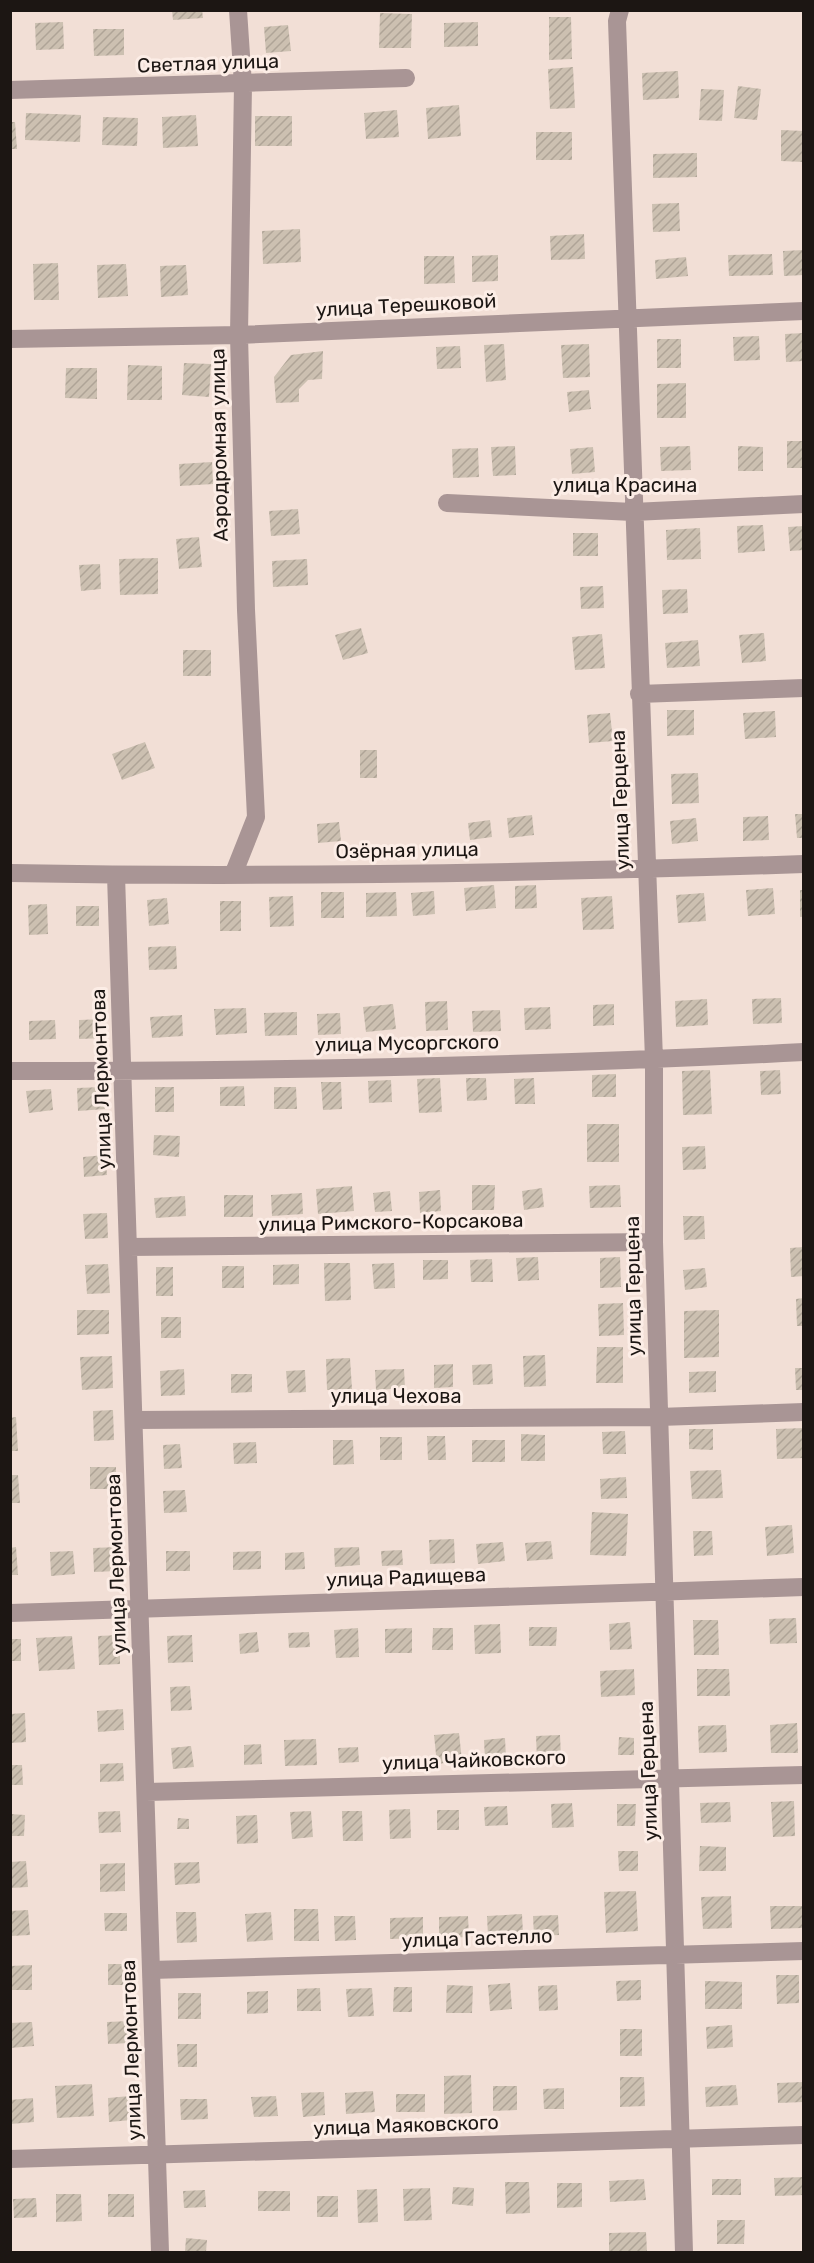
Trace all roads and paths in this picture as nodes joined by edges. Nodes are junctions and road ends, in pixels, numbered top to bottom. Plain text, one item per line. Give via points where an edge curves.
1 (238, 10) edge
2 (620, 10) edge
3 (406, 78) dead end
4 (243, 85) junction
5 (10, 90) edge
6 (804, 311) edge
7 (626, 318) junction
8 (239, 334) junction
9 (10, 339) edge
10 (447, 503) dead end
11 (804, 504) edge
12 (633, 512) junction
13 (804, 688) edge
14 (639, 694) junction
15 (804, 864) edge
16 (645, 869) junction
17 (10, 873) edge
18 (116, 875) junction
19 (233, 875) junction
20 (804, 1052) edge
21 (654, 1060) junction
22 (10, 1071) edge
23 (123, 1071) junction
24 (654, 1242) junction
25 (128, 1247) junction
26 (804, 1412) edge
27 (659, 1417) junction
28 (134, 1420) junction
29 (804, 1587) edge
30 (665, 1590) junction
31 (140, 1608) junction
32 (10, 1613) edge
33 (804, 1775) edge
34 (670, 1778) junction
35 (146, 1792) junction
36 (804, 1951) edge
37 (676, 1954) junction
38 (151, 1970) junction
39 (804, 2135) edge
40 (681, 2138) junction
41 (157, 2155) junction
42 (10, 2159) edge
43 (160, 2253) edge
44 (684, 2253) edge

1 - 4 street, Аэродромная улица
2 - 7 street, улица Герцена via 616,21
3 - 4 street, Светлая улица
4 - 5 street, Светлая улица
4 - 8 street, Аэродромная улица
6 - 7 street, улица Терешковой
7 - 8 street, улица Терешковой
7 - 12 street, улица Герцена
8 - 9 street, улица Терешковой
8 - 19 street, Аэродромная улица via 256,818
10 - 12 street, улица Красина
11 - 12 street, улица Красина
12 - 14 street, улица Герцена
13 - 14 street
14 - 16 street, улица Герцена
15 - 16 street, Озёрная улица
16 - 19 street, Озёрная улица
16 - 21 street, улица Герцена
17 - 18 street, Озёрная улица
18 - 19 street, Озёрная улица
18 - 23 street, улица Лермонтова
20 - 21 street, улица Мусоргского
21 - 23 street, улица Мусоргского
21 - 24 street, улица Герцена
22 - 23 street, улица Мусоргского
23 - 25 street, улица Лермонтова
24 - 25 street, улица Римского-Корсакова
24 - 27 street, улица Герцена
25 - 28 street, улица Лермонтова
26 - 27 street, улица Чехова
27 - 28 street, улица Чехова
27 - 30 street, улица Герцена
28 - 31 street, улица Лермонтова
29 - 30 street, улица Радищева
30 - 31 street, улица Радищева
30 - 34 street, улица Герцена
31 - 32 street, улица Радищева
31 - 35 street, улица Лермонтова
33 - 34 street, улица Чайковского
34 - 35 street, улица Чайковского
34 - 37 street, улица Герцена
35 - 38 street, улица Лермонтова
36 - 37 street, улица Гастелло
37 - 38 street, улица Гастелло
37 - 40 street, улица Герцена
38 - 41 street, улица Лермонтова
39 - 40 street, улица Маяковского
40 - 41 street, улица Маяковского
40 - 44 street, улица Герцена
41 - 42 street, улица Маяковского
41 - 43 street, улица Лермонтова

